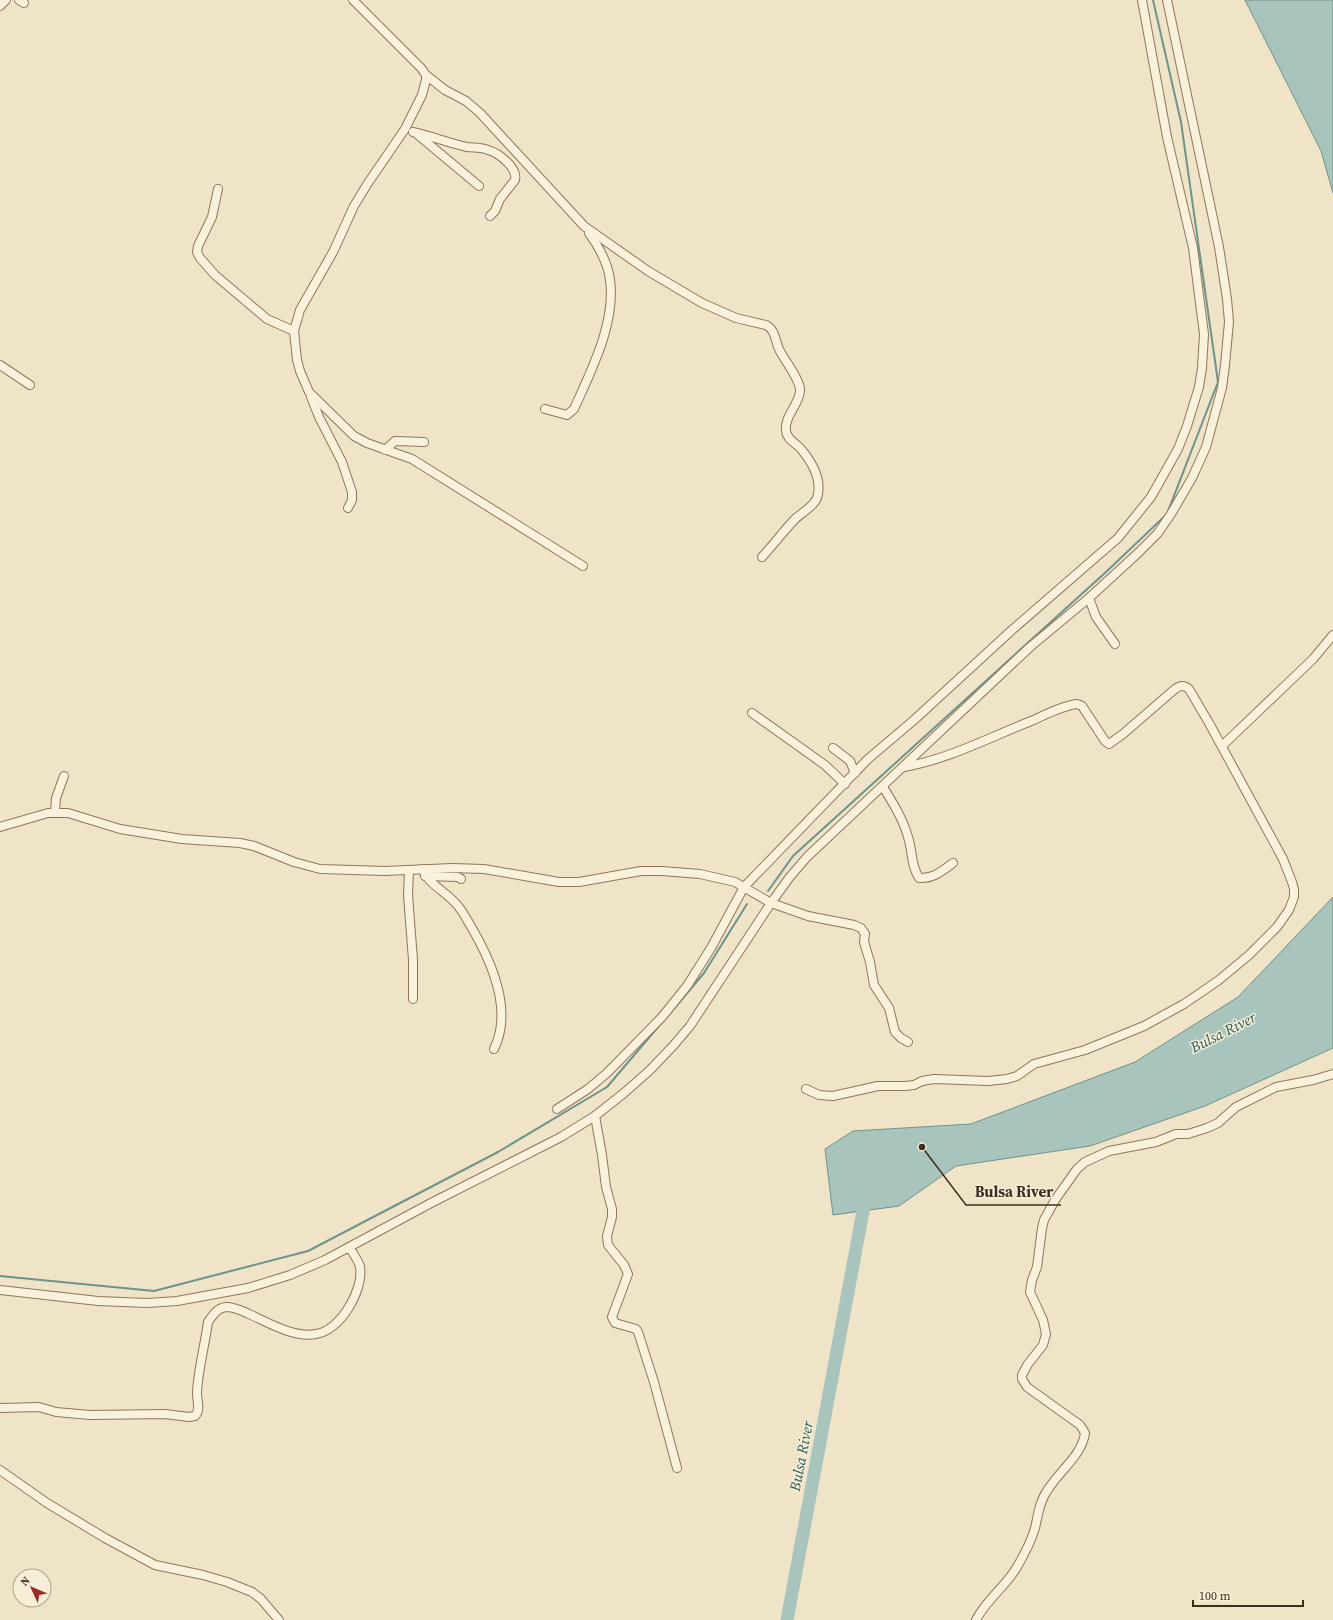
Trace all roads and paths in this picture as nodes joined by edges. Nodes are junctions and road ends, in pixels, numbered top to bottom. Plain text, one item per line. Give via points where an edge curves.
1 (6, 0) edge
2 (352, 0) edge
3 (1142, 0) edge
4 (1167, 0) edge
5 (0, 6) edge
6 (426, 75) junction
7 (409, 130) junction
8 (479, 186) dead end
9 (218, 189) dead end
10 (490, 216) dead end
11 (584, 226) junction
12 (294, 330) junction
13 (0, 365) edge
14 (30, 385) dead end
15 (309, 392) junction
16 (545, 409) dead end
17 (424, 442) dead end
18 (385, 450) junction
19 (348, 508) dead end
20 (762, 557) dead end
21 (583, 566) dead end
22 (1089, 598) junction
23 (1333, 635) edge
24 (1115, 644) dead end
25 (752, 713) dead end
26 (1222, 746) junction
27 (833, 748) dead end
28 (904, 767) junction
29 (855, 773) junction
30 (64, 776) dead end
31 (845, 784) junction
32 (883, 787) junction
33 (55, 812) junction
34 (0, 827) edge
35 (953, 863) dead end
36 (409, 870) junction
37 (424, 873) junction
38 (461, 878) dead end
39 (744, 887) junction
40 (771, 903) junction
41 (413, 999) dead end
42 (908, 1042) dead end
43 (494, 1049) dead end
44 (1333, 1074) edge
45 (806, 1088) dead end
46 (557, 1109) dead end
47 (595, 1116) junction
48 (350, 1248) junction
49 (0, 1290) edge
50 (0, 1408) edge
51 (677, 1468) dead end
52 (0, 1470) edge
53 (279, 1620) edge
54 (976, 1620) edge

1 - 5 street
2 - 6 street
3 - 29 street via 1167,137 1193,248 1204,334 1199,387 1187,426 1178,449 1151,497 1118,538 1007,634
4 - 22 street via 1219,247 1227,299 1228,344 1222,388 1214,419 1206,447 1192,478 1158,533
6 - 7 street via 422,95
6 - 11 street via 480,113
7 - 8 street
7 - 10 street via 468,147 488,150 496,153 510,166 514,171 515,180
7 - 12 street via 368,183 354,206 300,310
9 - 12 street via 212,217 198,246 200,258 215,275 267,319
11 - 16 street via 606,263 610,280 608,323 574,409 567,415
11 - 20 street via 648,271 702,303 724,314 766,325 772,329 779,350 800,388 786,432 814,469 818,481 818,494 813,503
12 - 15 street via 297,360
13 - 14 street
15 - 18 street via 354,436
15 - 19 street via 342,462 352,492
17 - 18 street via 395,441
18 - 21 street via 418,462
22 - 24 street via 1096,617
22 - 28 street via 1030,647
23 - 26 street via 1313,659
25 - 31 street via 830,769
26 - 28 street via 1189,689 1181,686 1109,744 1104,741 1082,706 1077,704 948,756
26 - 45 street via 1289,870 1294,889 1291,904 1283,919 1236,967 1184,1004 1144,1026 1084,1050 1034,1064 1012,1078 988,1081 934,1079 914,1085 878,1086 833,1096 819,1095
27 - 29 street via 850,761
28 - 32 street
29 - 31 street
30 - 33 street via 56,798
31 - 39 street
32 - 35 street via 904,824 909,838 913,868 919,878 927,879
32 - 40 street via 818,846 789,878
33 - 34 street
33 - 36 street via 68,813 112,827 148,834 254,846 320,869
36 - 37 street
36 - 41 street
37 - 38 street
37 - 39 street via 484,869 559,882 579,882 641,871 662,871 727,879
37 - 43 street via 458,906 481,944 493,971 498,987 501,1024
39 - 40 street
39 - 46 street via 711,948 670,1008 607,1073
40 - 42 street via 861,928 865,934 864,942 874,985 889,1008 895,1032
40 - 47 street via 685,1032 640,1080
44 - 54 street via 1276,1087 1236,1107 1218,1123 1207,1128 1188,1134 1176,1134 1156,1142 1120,1148 1085,1162 1055,1200 1044,1220 1038,1267 1030,1287 1033,1301 1043,1320 1045,1340 1028,1364 1022,1379 1027,1387 1080,1425 1085,1433 1068,1464 1046,1491 1030,1542 1016,1568
47 - 48 street via 561,1137 431,1203
47 - 51 street via 612,1209 608,1245 628,1274 612,1317 615,1323 636,1329 638,1332
48 - 49 street via 290,1275 248,1288 177,1301 123,1303
48 - 50 street via 360,1266 360,1278 344,1315 325,1331 317,1334 297,1333 274,1326 236,1308 226,1307 213,1315 208,1322 198,1384 198,1410 195,1416 90,1415 56,1412 39,1407
52 - 53 street via 47,1503 155,1565 203,1575 252,1592

